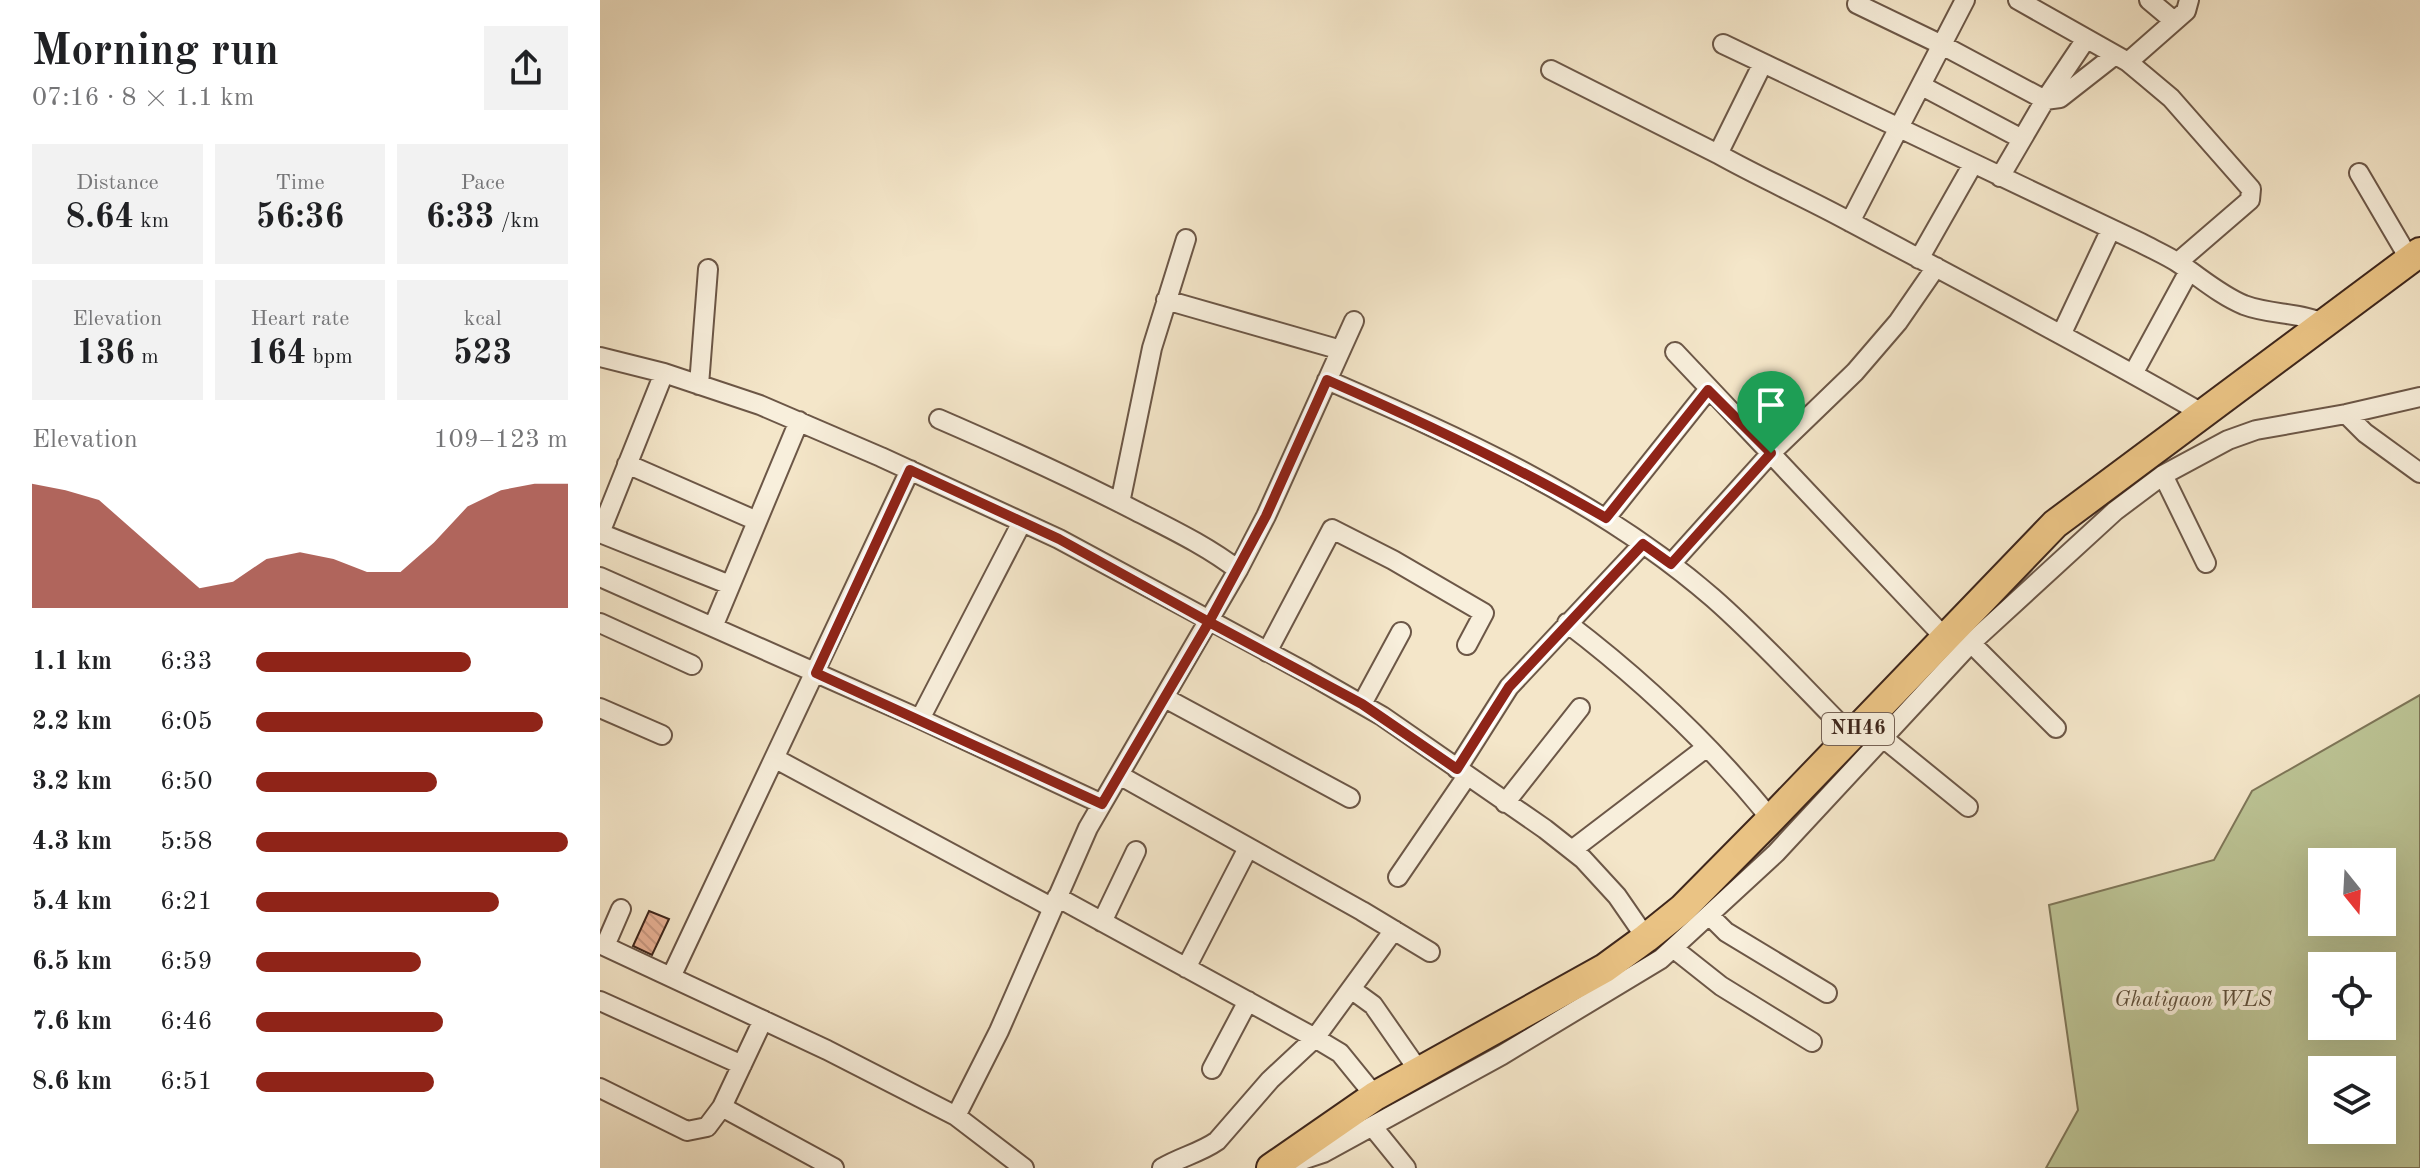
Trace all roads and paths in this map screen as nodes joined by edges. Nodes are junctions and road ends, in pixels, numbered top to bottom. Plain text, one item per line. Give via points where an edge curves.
1 (1965, 0) edge
2 (2018, 0) edge
3 (2149, 0) edge
4 (2189, 0) edge
5 (1857, 4) dead end
6 (2174, 21) junction
7 (2086, 39) junction
8 (1723, 44) dead end
9 (1942, 45) junction
10 (2122, 58) junction
11 (1763, 63) junction
12 (1551, 70) dead end
13 (1922, 86) junction
14 (2045, 100) junction
15 (1901, 127) junction
16 (2022, 139) junction
17 (1718, 154) junction
18 (1973, 164) junction
19 (2359, 173) dead end
20 (2000, 177) junction
21 (1850, 222) junction
22 (2111, 229) junction
23 (1186, 239) dead end
24 (2415, 256) edge
25 (1928, 263) junction
26 (2184, 267) junction
27 (708, 269) dead end
28 (1166, 300) junction
29 (1354, 321) dead end
30 (2323, 323) junction
31 (2062, 333) junction
32 (1341, 350) junction
33 (1675, 352) dead end
34 (600, 357) edge
35 (664, 373) junction
36 (2133, 374) junction
37 (1327, 380) junction
38 (699, 385) junction
39 (1708, 390) junction
40 (2420, 397) edge
41 (2202, 413) junction
42 (2346, 414) junction
43 (939, 419) dead end
44 (799, 421) junction
45 (1771, 453) junction
46 (627, 464) junction
47 (910, 470) junction
48 (2420, 473) edge
49 (2163, 475) junction
50 (1120, 503) junction
51 (1606, 518) junction
52 (757, 521) junction
53 (1022, 522) junction
54 (600, 533) edge
55 (1643, 544) junction
56 (2206, 563) dead end
57 (1671, 564) junction
58 (1238, 570) junction
59 (600, 577) edge
60 (730, 585) junction
61 (1209, 622) junction
62 (600, 623) edge
63 (1567, 623) junction
64 (713, 627) junction
65 (1401, 632) dead end
66 (1958, 640) junction
67 (1467, 645) dead end
68 (1267, 652) junction
69 (692, 665) dead end
70 (816, 673) junction
71 (1165, 698) junction
72 (1362, 704) junction
73 (600, 708) edge
74 (1580, 708) dead end
75 (920, 719) junction
76 (2056, 728) dead end
77 (662, 735) dead end
78 (1852, 736) junction
79 (1882, 737) junction
80 (1707, 747) junction
81 (776, 759) junction
82 (1462, 772) junction
83 (1119, 775) junction
84 (1350, 798) dead end
85 (1505, 803) junction
86 (1102, 804) junction
87 (1968, 807) dead end
88 (1771, 819) junction
89 (1248, 848) junction
90 (1572, 850) junction
91 (1136, 851) dead end
92 (1398, 877) dead end
93 (1055, 903) junction
94 (621, 909) dead end
95 (1710, 916) junction
96 (1102, 922) junction
97 (1394, 930) junction
98 (1646, 938) junction
99 (603, 945) edge
100 (1673, 948) junction
101 (1430, 952) dead end
102 (1186, 968) junction
103 (671, 977) junction
104 (1351, 989) junction
105 (1827, 993) dead end
106 (600, 1001) edge
107 (1248, 1001) junction
108 (763, 1020) junction
109 (1315, 1038) junction
110 (1812, 1042) dead end
111 (742, 1065) junction
112 (1212, 1069) dead end
113 (1419, 1071) junction
114 (600, 1088) edge
115 (1375, 1096) junction
116 (722, 1107) junction
117 (956, 1116) junction
118 (1372, 1126) junction
119 (834, 1168) edge
120 (1024, 1168) edge
121 (1162, 1168) edge
122 (1271, 1168) edge
123 (1278, 1168) edge
124 (1406, 1168) edge

1 - 9 street
2 - 7 street
3 - 6 street
4 - 6 street
5 - 9 street
6 - 10 street
7 - 10 street
7 - 14 street
8 - 11 street
9 - 13 street
9 - 14 street
10 - 14 street via 2060,98
10 - 26 street via 2171,98 2251,189 2250,200
11 - 15 street
11 - 17 street
12 - 17 street
13 - 15 street
13 - 16 street
14 - 16 street
15 - 18 street
15 - 21 street
16 - 20 street
17 - 21 street
18 - 20 street
18 - 25 street
19 - 24 street
20 - 22 street
21 - 25 street
22 - 26 street
22 - 31 street
23 - 28 street
24 - 30 highway, NH46
25 - 31 street
25 - 45 street via 1898,322
26 - 30 street via 2239,303
26 - 36 street
27 - 38 street
28 - 32 street
28 - 50 street
29 - 32 street
30 - 41 highway, NH46
31 - 36 street
32 - 37 street
33 - 39 street
34 - 35 street
35 - 38 street
35 - 46 street
36 - 41 street
37 - 51 street via 1520,469
37 - 58 street
38 - 44 street
39 - 45 street
39 - 51 street
40 - 42 street
41 - 66 highway, NH46 via 2055,524
42 - 48 street
42 - 49 street via 2256,430
43 - 50 street
44 - 47 street
44 - 52 street
45 - 57 street
45 - 66 street
46 - 52 street
46 - 54 street
47 - 53 street
47 - 70 street
49 - 56 street
49 - 66 street
50 - 58 street via 1214,551
51 - 55 street
52 - 60 street
53 - 61 street
53 - 75 street
54 - 60 street
55 - 57 street
55 - 63 street
57 - 78 street via 1715,599
58 - 61 street
59 - 64 street
60 - 64 street
61 - 68 street
61 - 71 street
62 - 69 street
63 - 80 street
63 - 82 street via 1509,687
64 - 70 street
65 - 72 street
66 - 76 street
66 - 78 highway, NH46
66 - 79 street
67 - 68 street via 1484,613 1332,529
68 - 72 street
70 - 75 street
70 - 81 street
71 - 83 street
71 - 84 street
72 - 82 street
73 - 77 street
74 - 85 street
75 - 86 street
78 - 88 highway, NH46
79 - 87 street
79 - 95 street
80 - 88 street
80 - 90 street
81 - 93 street
81 - 103 street
82 - 85 street
82 - 92 street
83 - 86 street
83 - 89 street
85 - 90 street
86 - 93 street
88 - 98 highway, NH46
89 - 97 street
89 - 102 street
90 - 98 street via 1617,896
91 - 96 street
93 - 96 street
93 - 117 street
94 - 99 street
95 - 100 street
95 - 105 street via 1726,932
96 - 102 street
97 - 101 street
97 - 104 street
98 - 113 highway, NH46 via 1605,968
99 - 103 street
100 - 110 street via 1721,986
100 - 118 street via 1502,1055
102 - 107 street
103 - 108 street
104 - 109 street
104 - 113 street via 1373,1005
106 - 111 street
107 - 109 street
107 - 112 street
108 - 111 street
108 - 117 street
109 - 115 street via 1340,1053
109 - 121 street via 1217,1141
111 - 116 street
113 - 115 highway, NH46
114 - 116 street via 687,1131 707,1127
115 - 122 highway, NH46
116 - 119 street
117 - 120 street
118 - 123 street via 1323,1153
118 - 124 street

